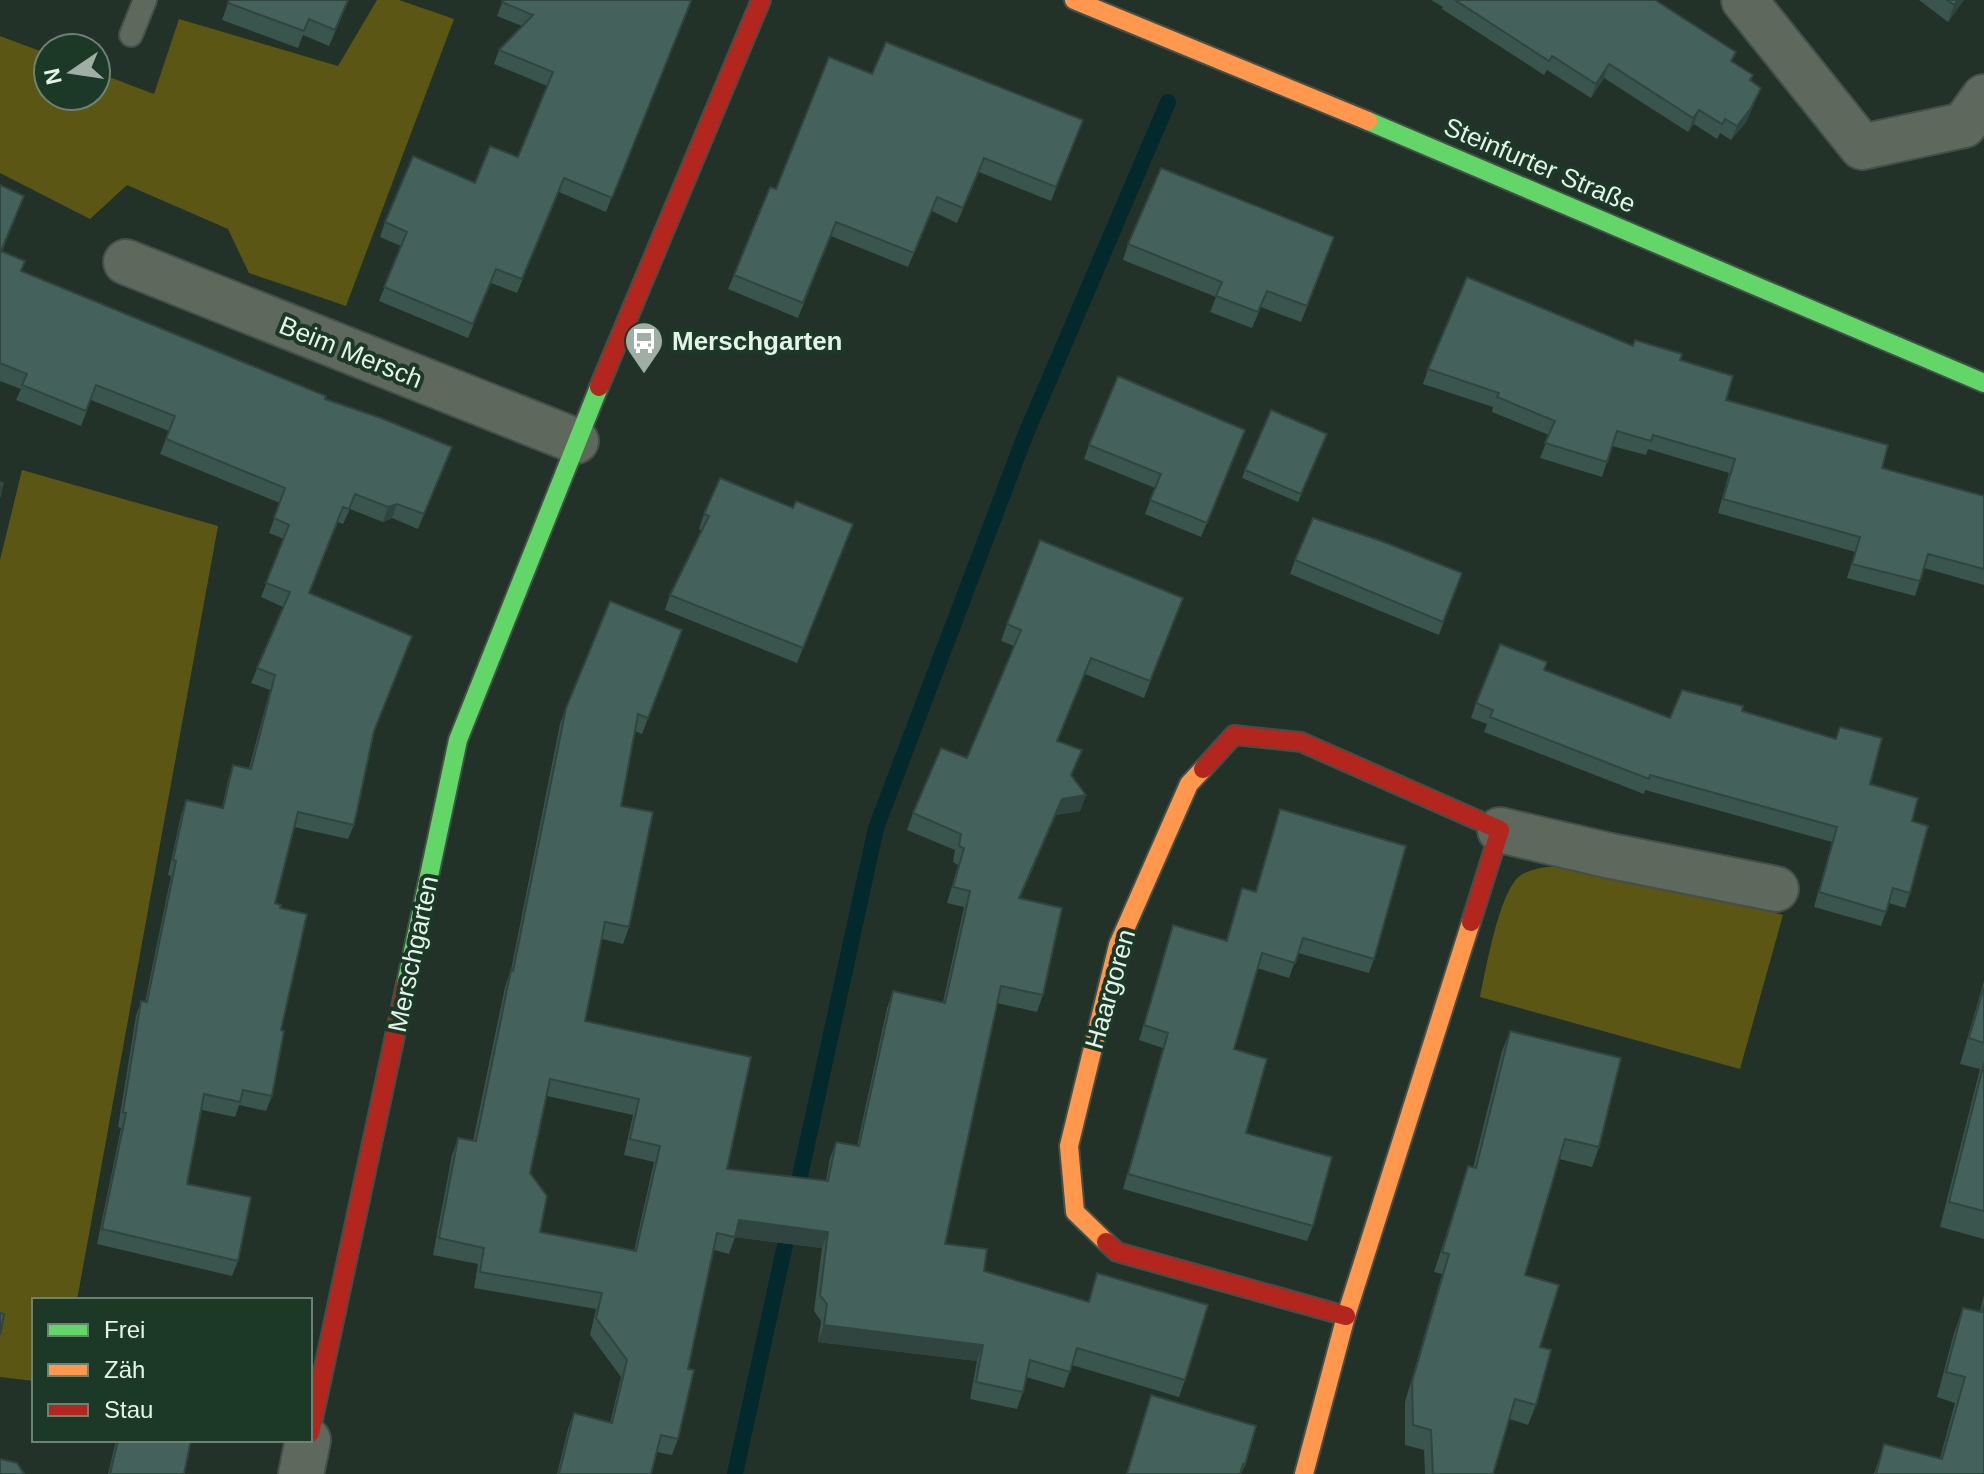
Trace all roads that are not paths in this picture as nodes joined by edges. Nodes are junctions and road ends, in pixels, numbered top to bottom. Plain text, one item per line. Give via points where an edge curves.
1 (145, 0) edge
2 (761, 0) edge
3 (1074, 0) edge
4 (1744, 0) edge
5 (131, 35) dead end
6 (1984, 97) edge
7 (126, 262) dead end
8 (1984, 383) edge
9 (576, 441) junction
10 (1500, 830) junction
11 (1776, 889) dead end
12 (1346, 1316) junction
13 (312, 1424) edge
14 (308, 1442) edge
15 (301, 1474) edge
16 (1304, 1474) edge

1 - 5 lane
2 - 9 street, Merschgarten
3 - 8 street, Steinfurter Straße
4 - 6 street via 1862,147 1964,125
7 - 9 street, Beim Mersch
9 - 13 street, Merschgarten via 458,740
10 - 11 street, Haargoren
10 - 12 street
10 - 12 street, Haargoren via 1301,742 1234,735 1189,784 1118,945 1069,1146 1075,1212 1117,1252
12 - 16 street
14 - 15 street

